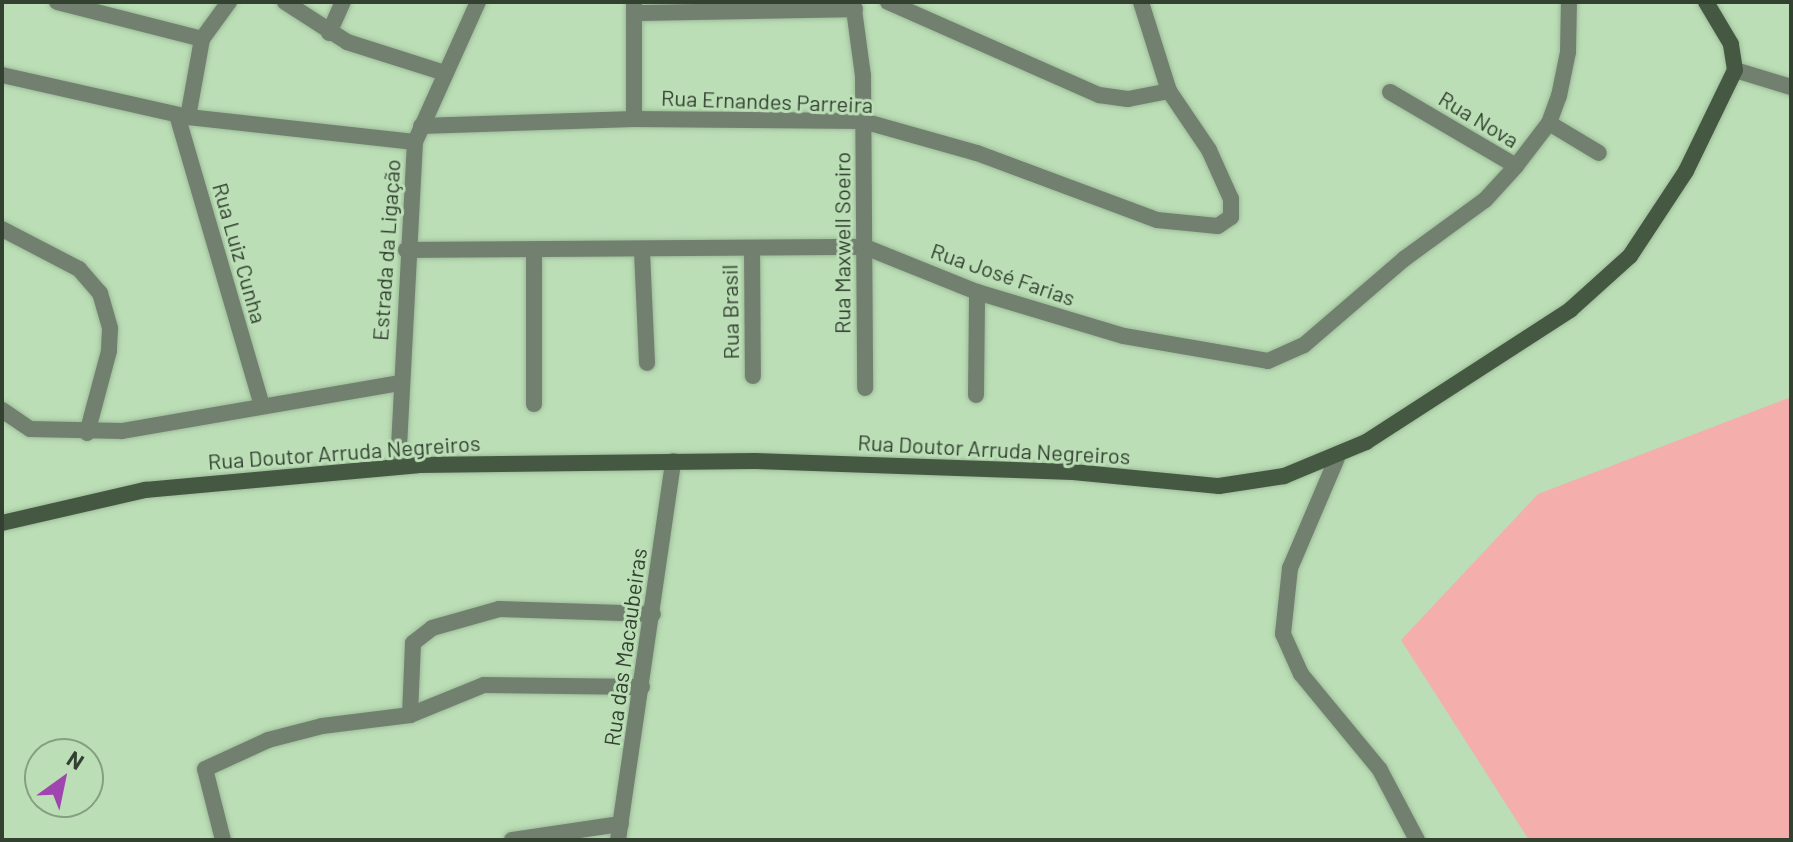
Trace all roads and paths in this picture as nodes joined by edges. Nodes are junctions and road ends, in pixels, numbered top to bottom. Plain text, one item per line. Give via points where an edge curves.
1 (57, 2) edge
2 (229, 2) edge
3 (285, 2) edge
4 (343, 2) edge
5 (478, 2) edge
6 (888, 2) edge
7 (1141, 2) edge
8 (1569, 2) edge
9 (1706, 2) edge
10 (854, 6) edge
11 (96, 7) edge
12 (634, 8) edge
13 (329, 33) junction
14 (202, 39) junction
15 (1735, 70) junction
16 (445, 73) junction
17 (2, 75) edge
18 (1791, 87) edge
19 (1169, 91) junction
20 (1390, 92) dead end
21 (182, 116) junction
22 (634, 119) junction
23 (863, 121) junction
24 (1549, 123) junction
25 (418, 134) junction
26 (1599, 153) dead end
27 (1516, 166) junction
28 (2, 229) edge
29 (865, 247) junction
30 (752, 248) junction
31 (406, 250) junction
32 (534, 251) junction
33 (642, 252) junction
34 (977, 292) junction
35 (647, 363) dead end
36 (753, 376) dead end
37 (400, 383) junction
38 (865, 388) dead end
39 (976, 395) dead end
40 (261, 403) junction
41 (534, 404) dead end
42 (2, 410) edge
43 (87, 433) junction
44 (1337, 458) junction
45 (673, 461) junction
46 (398, 466) junction
47 (2, 523) edge
48 (653, 614) junction
49 (642, 687) junction
50 (410, 715) junction
51 (619, 832) edge
52 (223, 840) edge
53 (512, 840) edge
54 (1417, 840) edge

1 - 11 street
2 - 14 street, Rua Luiz Cunha
3 - 13 street
4 - 13 street
5 - 16 street, Estrada da Ligação
6 - 19 street via 1090,92 1128,99
7 - 19 street
8 - 24 street, Rua Nova via 1566,67
9 - 15 street via 1734,51
10 - 12 street
10 - 23 street, Rua Maxwell Soeiro
11 - 14 street
12 - 22 street
13 - 16 street
14 - 21 street, Rua Luiz Cunha
15 - 18 street
15 - 44 street, Rua Doutor Arruda Negreiros via 1659,216 1596,291
16 - 25 street, Estrada da Ligação
17 - 21 street
19 - 23 street, Rua Ernandes Parreira via 1214,159 1233,213 1211,228 1157,220 977,153
20 - 27 street, Rua Nova
21 - 25 street
21 - 40 street, Rua Luiz Cunha
22 - 23 street, Rua Ernandes Parreira
22 - 25 street, Rua Ernandes Parreira
23 - 29 street, Rua Maxwell Soeiro
24 - 26 street
24 - 27 street, Rua Nova
25 - 31 street, Estrada da Ligação
27 - 34 street, Rua José Farias via 1485,200 1393,268 1304,345 1268,361 1149,342
28 - 43 street via 79,269 100,293 110,329 109,351
29 - 30 street, Rua José Farias
29 - 34 street, Rua José Farias
29 - 38 street, Rua Maxwell Soeiro
30 - 33 street, Rua José Farias
30 - 36 street, Rua Brasil
31 - 32 street, Rua José Farias
31 - 37 street, Estrada da Ligação
32 - 33 street, Rua José Farias
32 - 41 street
33 - 35 street
34 - 39 street
37 - 40 street
37 - 46 street, Estrada da Ligação
40 - 43 street via 143,428
42 - 43 street via 30,429
44 - 45 street, Rua Doutor Arruda Negreiros via 1240,486 991,468
44 - 54 street via 1290,568 1283,634 1301,674 1380,770
45 - 46 street, Rua Doutor Arruda Negreiros
45 - 48 street, Rua das Macaubeiras
46 - 47 street, Rua Doutor Arruda Negreiros via 145,490
48 - 49 street, Rua das Macaubeiras
48 - 50 street via 499,609 421,634 413,643
49 - 50 street via 497,683
49 - 51 street, Rua das Macaubeiras
50 - 52 street via 299,731 236,752 205,769
51 - 53 street

